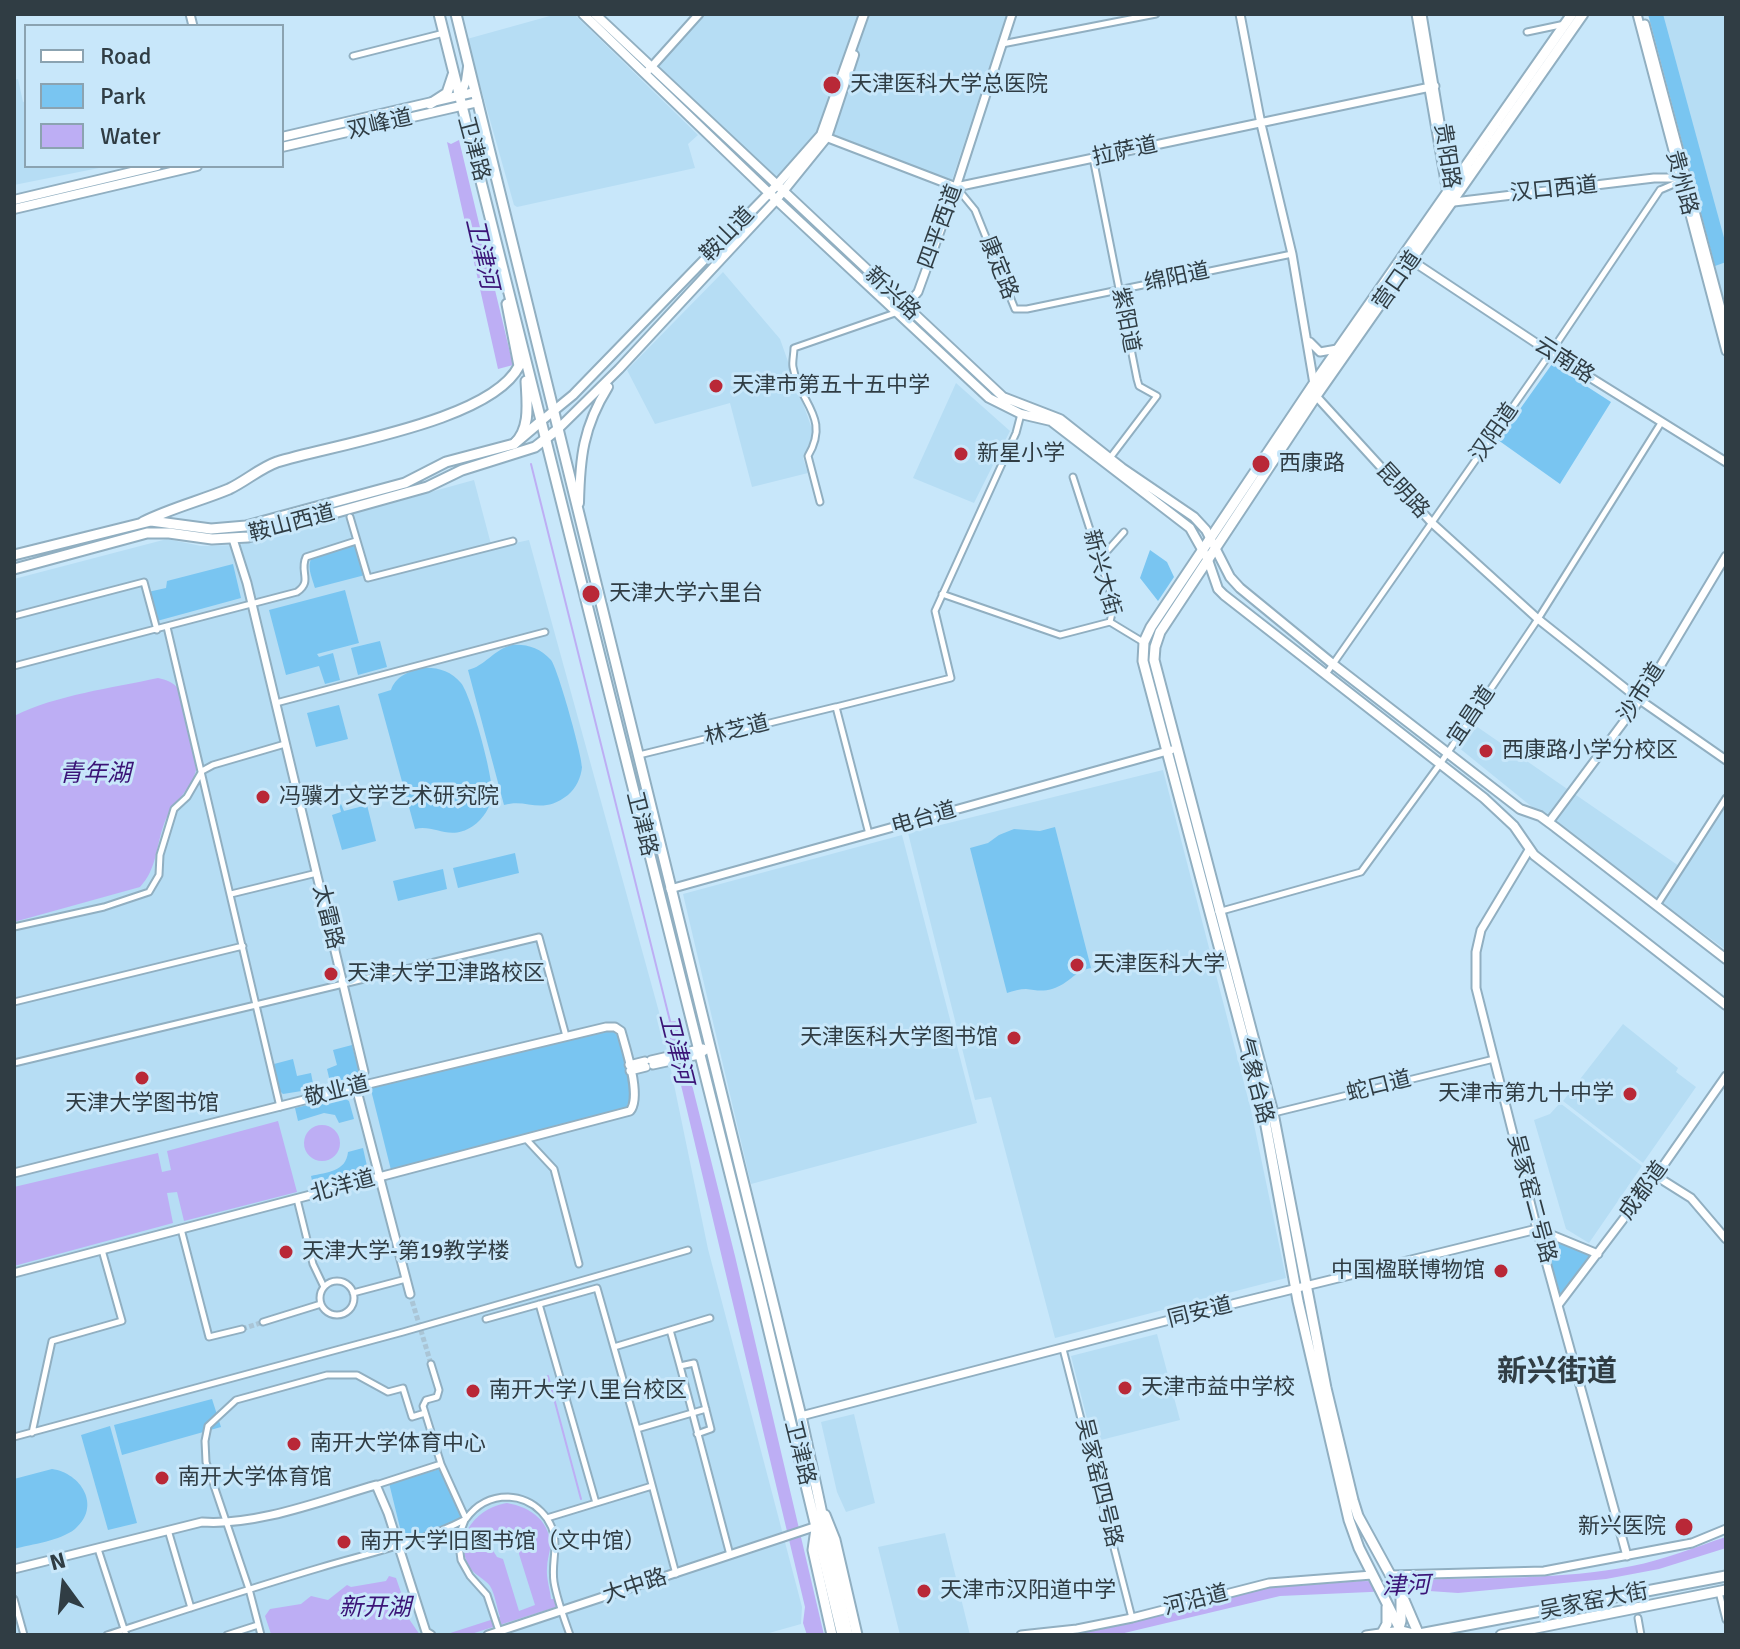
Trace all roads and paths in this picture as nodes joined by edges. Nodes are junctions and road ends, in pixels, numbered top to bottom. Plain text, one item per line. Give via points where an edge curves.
1 (439, 14) edge
2 (456, 14) edge
3 (583, 14) edge
4 (595, 14) edge
5 (699, 14) edge
6 (866, 14) edge
7 (1012, 14) edge
8 (1156, 14) edge
9 (1240, 14) edge
10 (1416, 14) edge
11 (1422, 14) edge
12 (1640, 14) edge
13 (1578, 16) edge
14 (1565, 24) junction
15 (1527, 32) dead end
16 (444, 33) junction
17 (1002, 44) junction
18 (353, 56) dead end
19 (468, 64) junction
20 (453, 67) junction
21 (649, 70) junction
22 (1431, 87) junction
23 (476, 97) junction
24 (461, 101) junction
25 (431, 108) junction
26 (1261, 124) junction
27 (824, 136) junction
28 (284, 137) edge
29 (284, 146) edge
30 (1093, 158) junction
31 (149, 168) edge
32 (188, 168) edge
33 (1654, 178) junction
34 (1682, 180) junction
35 (956, 187) junction
36 (1660, 190) junction
37 (776, 193) junction
38 (1451, 196) junction
39 (14, 200) edge
40 (14, 209) edge
41 (1292, 254) junction
42 (1408, 258) junction
43 (507, 281) junction
44 (1119, 290) junction
45 (902, 309) junction
46 (1015, 309) joint
47 (1726, 327) edge
48 (1308, 339) junction
49 (1339, 348) junction
50 (1726, 351) edge
51 (1551, 353) junction
52 (525, 354) junction
53 (619, 369) junction
54 (1315, 382) junction
55 (1316, 396) junction
56 (554, 411) junction
57 (1021, 414) junction
58 (540, 422) junction
59 (1661, 423) junction
60 (558, 429) junction
61 (545, 440) junction
62 (514, 444) junction
63 (1110, 458) junction
64 (1726, 462) edge
65 (1073, 477) dead end
66 (820, 502) dead end
67 (579, 510) junction
68 (350, 517) dead end
69 (143, 522) junction
70 (1432, 523) junction
71 (1124, 532) dead end
72 (233, 539) junction
73 (1210, 539) junction
74 (356, 541) junction
75 (513, 541) dead end
76 (1216, 550) junction
77 (14, 555) edge
78 (1206, 555) junction
79 (1726, 556) edge
80 (1099, 560) junction
81 (14, 569) edge
82 (942, 594) junction
83 (252, 605) junction
84 (14, 616) edge
85 (1538, 619) junction
86 (1110, 622) junction
87 (167, 627) junction
88 (157, 630) junction
89 (545, 632) dead end
90 (1144, 642) junction
91 (1155, 647) junction
92 (1334, 665) junction
93 (14, 666) edge
94 (1326, 674) junction
95 (1640, 700) junction
96 (276, 703) junction
97 (836, 707) junction
98 (286, 744) junction
99 (1172, 750) junction
100 (1447, 753) junction
101 (638, 755) junction
102 (1726, 760) edge
103 (1440, 764) junction
104 (202, 771) junction
105 (1726, 798) edge
106 (1549, 822) junction
107 (869, 835) junction
108 (1529, 850) junction
109 (317, 873) junction
110 (670, 889) junction
111 (231, 894) junction
112 (1657, 906) junction
113 (1220, 912) junction
114 (1209, 915) junction
115 (14, 927) edge
116 (243, 946) junction
117 (1726, 959) edge
118 (343, 984) junction
119 (14, 1002) edge
120 (256, 1005) junction
121 (1726, 1005) edge
122 (567, 1037) junction
123 (709, 1048) junction
124 (698, 1052) junction
125 (1495, 1058) junction
126 (14, 1063) edge
127 (629, 1068) junction
128 (1726, 1076) edge
129 (356, 1087) junction
130 (280, 1107) junction
131 (1268, 1114) junction
132 (525, 1138) junction
133 (14, 1173) edge
134 (1656, 1176) junction
135 (378, 1178) junction
136 (297, 1199) junction
137 (181, 1229) junction
138 (1537, 1229) junction
139 (1726, 1239) edge
140 (102, 1250) junction
141 (688, 1250) dead end
142 (1598, 1254) junction
143 (579, 1264) dead end
144 (14, 1273) edge
145 (406, 1279) junction
146 (324, 1287) junction
147 (1301, 1287) junction
148 (353, 1293) junction
149 (410, 1294) tunnel mouth
150 (321, 1304) junction
151 (539, 1304) junction
152 (1559, 1304) junction
153 (710, 1318) dead end
154 (486, 1319) dead end
155 (263, 1322) tunnel mouth
156 (242, 1329) tunnel mouth
157 (670, 1330) junction
158 (614, 1347) junction
159 (1063, 1349) junction
160 (431, 1364) tunnel mouth
161 (680, 1366) junction
162 (706, 1409) junction
163 (425, 1413) junction
164 (692, 1414) junction
165 (801, 1416) junction
166 (637, 1429) junction
167 (32, 1433) junction
168 (697, 1434) junction
169 (14, 1437) edge
170 (441, 1464) junction
171 (376, 1485) junction
172 (652, 1486) junction
173 (596, 1503) junction
174 (821, 1504) junction
175 (547, 1518) junction
176 (466, 1519) junction
177 (227, 1524) junction
178 (817, 1526) junction
179 (1726, 1529) edge
180 (168, 1530) junction
181 (399, 1545) junction
182 (826, 1546) junction
183 (98, 1549) junction
184 (730, 1556) junction
185 (1627, 1556) junction
186 (14, 1569) edge
187 (676, 1574) junction
188 (1392, 1576) junction
189 (1726, 1576) edge
190 (1374, 1577) junction
191 (249, 1589) junction
192 (1722, 1591) edge
193 (1401, 1595) junction
194 (14, 1599) edge
195 (1386, 1600) junction
196 (191, 1608) junction
197 (562, 1611) junction
198 (1132, 1618) junction
199 (1638, 1618) dead end
200 (1726, 1620) edge
201 (258, 1625) junction
202 (1459, 1627) junction
203 (498, 1629) junction
204 (125, 1632) edge
205 (1400, 1632) edge
206 (1382, 1634) edge
207 (24, 1635) edge
208 (107, 1635) edge
209 (227, 1635) edge
210 (261, 1635) edge
211 (431, 1635) edge
212 (488, 1635) edge
213 (570, 1635) edge
214 (832, 1635) edge
215 (842, 1635) edge
216 (848, 1635) edge
217 (857, 1635) edge
218 (1021, 1635) edge
219 (1366, 1635) edge
220 (1418, 1635) edge
221 (1443, 1635) edge
222 (1501, 1635) edge
223 (1641, 1635) edge

1 - 16 main road, 卫津路
2 - 19 main road, 卫津路
3 - 21 main road
4 - 21 main road, 新兴路
5 - 21 street
6 - 27 main road, 鞍山道
7 - 17 street, 四平西道
8 - 17 street
9 - 26 street
10 - 22 street, 贵阳路
11 - 22 street, 贵阳路
12 - 34 street, 贵州路
13 - 14 main road, 营口道
13 - 38 main road, 营口道
14 - 15 street
14 - 38 main road, 营口道
16 - 18 street
16 - 20 main road, 卫津路
17 - 35 street, 四平西道
19 - 23 main road, 卫津路
19 - 24 main road
20 - 24 main road, 卫津路
20 - 25 main road via 449,89
21 - 37 main road, 新兴路
22 - 26 street, 拉萨道
22 - 38 street, 贵阳路
23 - 24 main road, 双峰道
23 - 56 main road, 卫津路
24 - 25 main road, 双峰道
24 - 43 main road, 卫津路
25 - 28 main road, 双峰道
25 - 29 main road, 双峰道
26 - 30 street, 拉萨道
26 - 41 street
27 - 35 street
27 - 37 main road, 鞍山道
30 - 35 street, 拉萨道
30 - 44 street, 紫阳道
31 - 39 main road
32 - 40 main road
33 - 34 street, 汉口西道
33 - 36 street
33 - 38 street, 汉口西道
34 - 36 street
34 - 47 street, 贵州路
34 - 50 street, 贵州路
35 - 45 street, 四平西道 via 918,292
35 - 46 street, 康定路 via 975,210
36 - 51 street, 汉阳道
37 - 45 main road, 新兴路
37 - 53 main road, 鞍山道
37 - 56 main road, 鞍山道
38 - 42 main road, 营口道
41 - 44 street, 绵阳道
41 - 48 street
42 - 49 main road, 营口道
42 - 51 street, 云南路
42 - 55 main road, 营口道
43 - 52 main road, 卫津路
43 - 69 main road via 519,366 497,390 454,413 276,463
44 - 46 street, 绵阳道
44 - 63 street, 紫阳道 via 1139,386 1157,396
45 - 57 main road via 989,398
45 - 63 main road, 新兴路 via 1003,397 1054,415
45 - 66 street via 794,348 793,368 818,425 808,456
48 - 49 street via 1320,352
48 - 54 street
49 - 54 main road, 营口道
51 - 59 street, 云南路
51 - 70 street, 汉阳道
52 - 58 main road, 卫津路
52 - 62 main road via 526,420
53 - 60 main road, 鞍山道
53 - 67 main road via 583,442
54 - 55 street
54 - 73 main road, 营口道
55 - 70 street, 昆明路
55 - 76 main road, 营口道
56 - 58 main road, 鞍山道
56 - 60 main road, 卫津路
57 - 78 main road via 1051,421 1085,446 1190,528
57 - 82 street
58 - 61 main road, 卫津路
58 - 62 main road, 鞍山西道
59 - 64 street, 云南路
59 - 85 street, 宜昌道
60 - 61 main road, 鞍山西道
60 - 67 main road, 卫津路
61 - 72 main road, 鞍山西道 via 427,487
61 - 124 main road, 卫津路
62 - 69 main road, 鞍山西道 via 446,462 405,483 246,526 211,529
63 - 73 main road, 新兴路 via 1199,521
65 - 80 street, 新兴大街
67 - 101 main road, 卫津路
68 - 74 street
69 - 77 main road, 鞍山西道
70 - 85 street, 昆明路
70 - 92 street, 汉阳道
71 - 80 street
72 - 81 main road, 鞍山西道 via 147,533
72 - 83 street, 太雷路
73 - 76 main road
73 - 78 main road
74 - 75 street via 368,578
74 - 83 street via 306,557 303,588
76 - 78 main road
76 - 92 main road via 1236,584
78 - 90 main road
78 - 91 main road
78 - 94 main road via 1224,595
79 - 95 street, 沙市道
80 - 86 street, 新兴大街 via 1114,604
82 - 86 street via 1060,635
82 - 97 street, 林芝道 via 935,611 951,678
83 - 87 street
83 - 96 street, 太雷路
84 - 88 street via 144,582
85 - 95 street, 昆明路
85 - 100 street, 宜昌道
86 - 90 street, 新兴大街
87 - 88 street
87 - 104 street
88 - 93 street
89 - 96 street
90 - 91 street, 新兴大街
90 - 99 main road, 气象台路 via 1143,661
91 - 99 main road, 气象台路
92 - 94 street, 汉阳道
92 - 100 main road
94 - 103 main road
95 - 102 street, 昆明路
95 - 106 street, 沙市道
96 - 98 street, 太雷路
97 - 101 street, 林芝道
97 - 107 street
98 - 104 street
98 - 109 street, 太雷路
99 - 107 street, 电台道
99 - 113 main road, 气象台路
99 - 114 main road, 气象台路
100 - 103 street, 宜昌道
100 - 106 main road via 1520,809
101 - 110 main road, 卫津路
103 - 108 main road via 1514,826
103 - 113 street, 宜昌道 via 1361,872
104 - 111 street
104 - 115 street via 174,809 159,875 149,892
105 - 112 street
106 - 112 main road
107 - 110 street, 电台道
108 - 121 main road
108 - 125 street, 吴家窑二号路 via 1484,923 1476,952 1476,988
109 - 111 street
109 - 118 street, 太雷路
110 - 123 main road, 卫津路
111 - 116 street
112 - 117 main road
113 - 114 street, 宜昌道
113 - 131 main road, 气象台路
114 - 131 main road, 气象台路
116 - 119 street
116 - 120 street
118 - 120 street
118 - 122 street via 539,937
118 - 129 street, 太雷路 via 364,1072
120 - 126 street
120 - 130 street
122 - 127 street, 敬业道 via 615,1027 622,1034
122 - 129 street, 敬业道
123 - 124 street
123 - 165 main road, 卫津路
124 - 127 street
124 - 178 main road, 卫津路
125 - 131 street, 蛇口道
125 - 138 street, 吴家窑二号路
127 - 132 street, 北洋道 via 635,1093 630,1111
128 - 134 street, 成都道
129 - 130 street, 敬业道
129 - 135 street, 太雷路
130 - 133 street, 敬业道
131 - 147 main road, 气象台路
132 - 135 street, 北洋道
132 - 143 street via 554,1169
134 - 139 street via 1691,1198
134 - 142 street, 成都道
135 - 136 street, 北洋道
135 - 145 street, 太雷路
136 - 137 street, 北洋道
136 - 146 street
137 - 140 street, 北洋道
137 - 156 street via 209,1337
138 - 142 street
138 - 147 street, 同安道
138 - 152 street, 吴家窑二号路
140 - 144 street, 北洋道
140 - 167 street via 122,1321 52,1341
141 - 167 street
142 - 152 street, 成都道
145 - 148 street
145 - 149 street, 太雷路
146 - 148 street via 342,1282
146 - 150 street
147 - 159 street, 同安道
147 - 188 main road, 气象台路 via 1356,1509
147 - 190 main road, 气象台路 via 1349,1520
148 - 150 street via 351,1308 343,1314 328,1312
150 - 155 street
151 - 154 street
151 - 158 street via 597,1288
151 - 173 street
152 - 185 street, 吴家窑二号路
153 - 157 street
157 - 158 street
157 - 161 street
158 - 166 street
159 - 165 street, 同安道
159 - 198 street, 吴家窑四号路
160 - 163 street via 439,1390 423,1404
161 - 162 street via 694,1363
161 - 164 street
162 - 164 street
162 - 168 street via 711,1429
163 - 170 street
163 - 177 street via 412,1417 403,1388 388,1392 357,1375 327,1375 236,1400 208,1426 205,1441 206,1462
164 - 166 street
164 - 168 street
165 - 174 main road, 卫津路
166 - 172 street
167 - 169 street
168 - 184 street
170 - 171 street
170 - 176 street
171 - 177 street
171 - 181 street
172 - 173 street
172 - 187 street
173 - 175 street
174 - 182 main road, 卫津路
174 - 217 main road
175 - 176 street via 531,1503 507,1497 481,1504
175 - 197 street via 555,1541 554,1580
176 - 181 street
176 - 203 street via 458,1538 461,1560 487,1595
177 - 180 street via 202,1522
177 - 191 street
178 - 182 main road, 卫津路
178 - 184 street, 大中路
178 - 214 main road via 813,1550
179 - 185 street via 1692,1543
180 - 183 street
180 - 196 street
181 - 191 street
181 - 211 street
182 - 215 main road, 卫津路
182 - 216 main road, 卫津路
183 - 186 street
183 - 204 street
184 - 187 street, 大中路
185 - 188 street via 1544,1571
187 - 197 street, 大中路
188 - 193 main road, 气象台路
189 - 202 main road, 吴家窑大街
190 - 195 main road, 气象台路
190 - 198 street, 河沿道 via 1269,1583
191 - 196 street
191 - 201 street
192 - 200 street
192 - 222 main road, 吴家窑大街
193 - 205 main road
193 - 220 main road, 气象台路
194 - 207 street
195 - 205 main road, 气象台路
195 - 206 main road
196 - 204 street
197 - 203 street, 大中路
197 - 213 street
198 - 218 street, 河沿道
199 - 223 street
201 - 209 street
201 - 210 street
202 - 220 main road, 吴家窑大街
202 - 221 main road
203 - 212 street, 大中路
204 - 208 street
205 - 206 street
205 - 220 street
206 - 219 street

